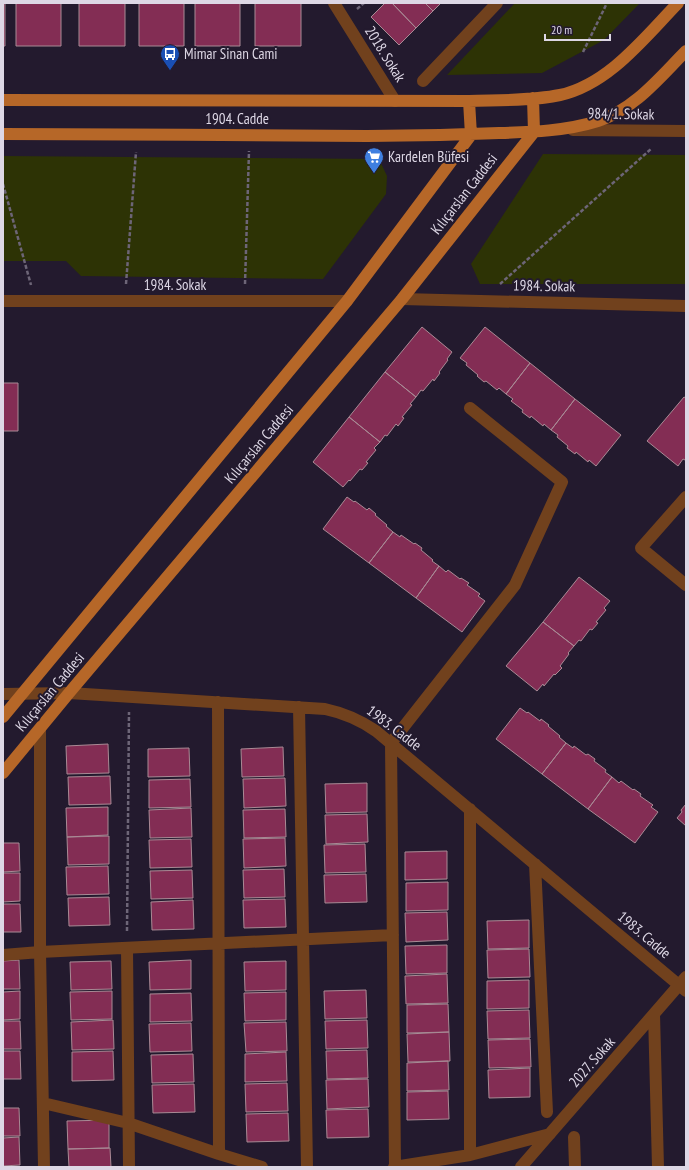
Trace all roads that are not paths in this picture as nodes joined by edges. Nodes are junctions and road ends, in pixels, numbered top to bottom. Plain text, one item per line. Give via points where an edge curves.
1 (334, 3) edge
2 (497, 3) edge
3 (678, 3) edge
4 (686, 51) edge
5 (423, 81) dead end
6 (533, 98) junction
7 (3, 100) edge
8 (395, 101) junction
9 (469, 101) junction
10 (555, 129) junction
11 (686, 131) edge
12 (534, 132) junction
13 (3, 134) edge
14 (471, 135) junction
15 (402, 299) junction
16 (347, 300) junction
17 (3, 301) edge
18 (686, 306) edge
19 (470, 408) dead end
20 (686, 497) edge
21 (686, 585) edge
22 (69, 693) junction
23 (3, 694) edge
24 (24, 694) junction
25 (218, 702) junction
26 (299, 707) junction
27 (3, 717) edge
28 (40, 730) junction
29 (391, 743) junction
30 (3, 774) edge
31 (470, 810) junction
32 (535, 864) junction
33 (393, 935) junction
34 (303, 939) junction
35 (219, 943) junction
36 (127, 948) junction
37 (40, 952) junction
38 (3, 955) edge
39 (684, 984) edge
40 (654, 1014) junction
41 (43, 1103) junction
42 (547, 1112) dead end
43 (128, 1123) junction
44 (550, 1134) junction
45 (574, 1137) dead end
46 (219, 1154) junction
47 (470, 1155) junction
48 (44, 1167) edge
49 (129, 1167) edge
50 (262, 1167) edge
51 (307, 1167) edge
52 (394, 1167) edge
53 (521, 1167) edge
54 (575, 1167) edge
55 (658, 1167) edge

1 - 8 street, 2018. Sokak
2 - 5 street
3 - 6 main road, 1904. Cadde via 626,56 601,77 571,92
4 - 10 main road, 1904. Cadde via 632,104 618,113 579,126
6 - 9 main road, 1904. Cadde
6 - 12 main road
7 - 8 main road, 1904. Cadde
8 - 9 main road, 1904. Cadde
9 - 14 main road
10 - 11 street, 984/1. Sokak
10 - 12 main road, 1904. Cadde
12 - 14 main road, 1904. Cadde
12 - 15 main road, Kılıçarslan Caddesi
13 - 14 main road, 1904. Cadde
14 - 16 main road, Kılıçarslan Caddesi
15 - 18 street, 1984. Sokak
15 - 22 main road, Kılıçarslan Caddesi
16 - 17 street, 1984. Sokak
16 - 24 main road, Kılıçarslan Caddesi
19 - 29 street via 562,482 515,585
20 - 21 street via 641,548
22 - 24 street, 1983. Cadde
22 - 25 street, 1983. Cadde
22 - 28 main road, Kılıçarslan Caddesi
23 - 24 street, 1983. Cadde
24 - 27 main road, Kılıçarslan Caddesi
25 - 26 street, 1983. Cadde
25 - 35 street
26 - 29 street, 1983. Cadde via 347,714 365,723
26 - 34 street
28 - 30 main road, Kılıçarslan Caddesi
28 - 37 street
29 - 31 street, 1983. Cadde
29 - 33 street
31 - 32 street, 1983. Cadde
31 - 47 street
32 - 39 street, 1983. Cadde
32 - 42 street
33 - 34 street
33 - 52 street
34 - 35 street
34 - 51 street
35 - 36 street
35 - 46 street
36 - 37 street
36 - 43 street
37 - 38 street
37 - 41 street
39 - 40 street, 2027. Sokak
40 - 44 street, 2027. Sokak
40 - 55 street
41 - 43 street
41 - 48 street
43 - 46 street
43 - 49 street
44 - 47 street
44 - 53 street, 2027. Sokak
45 - 54 street
46 - 50 street
47 - 52 street

